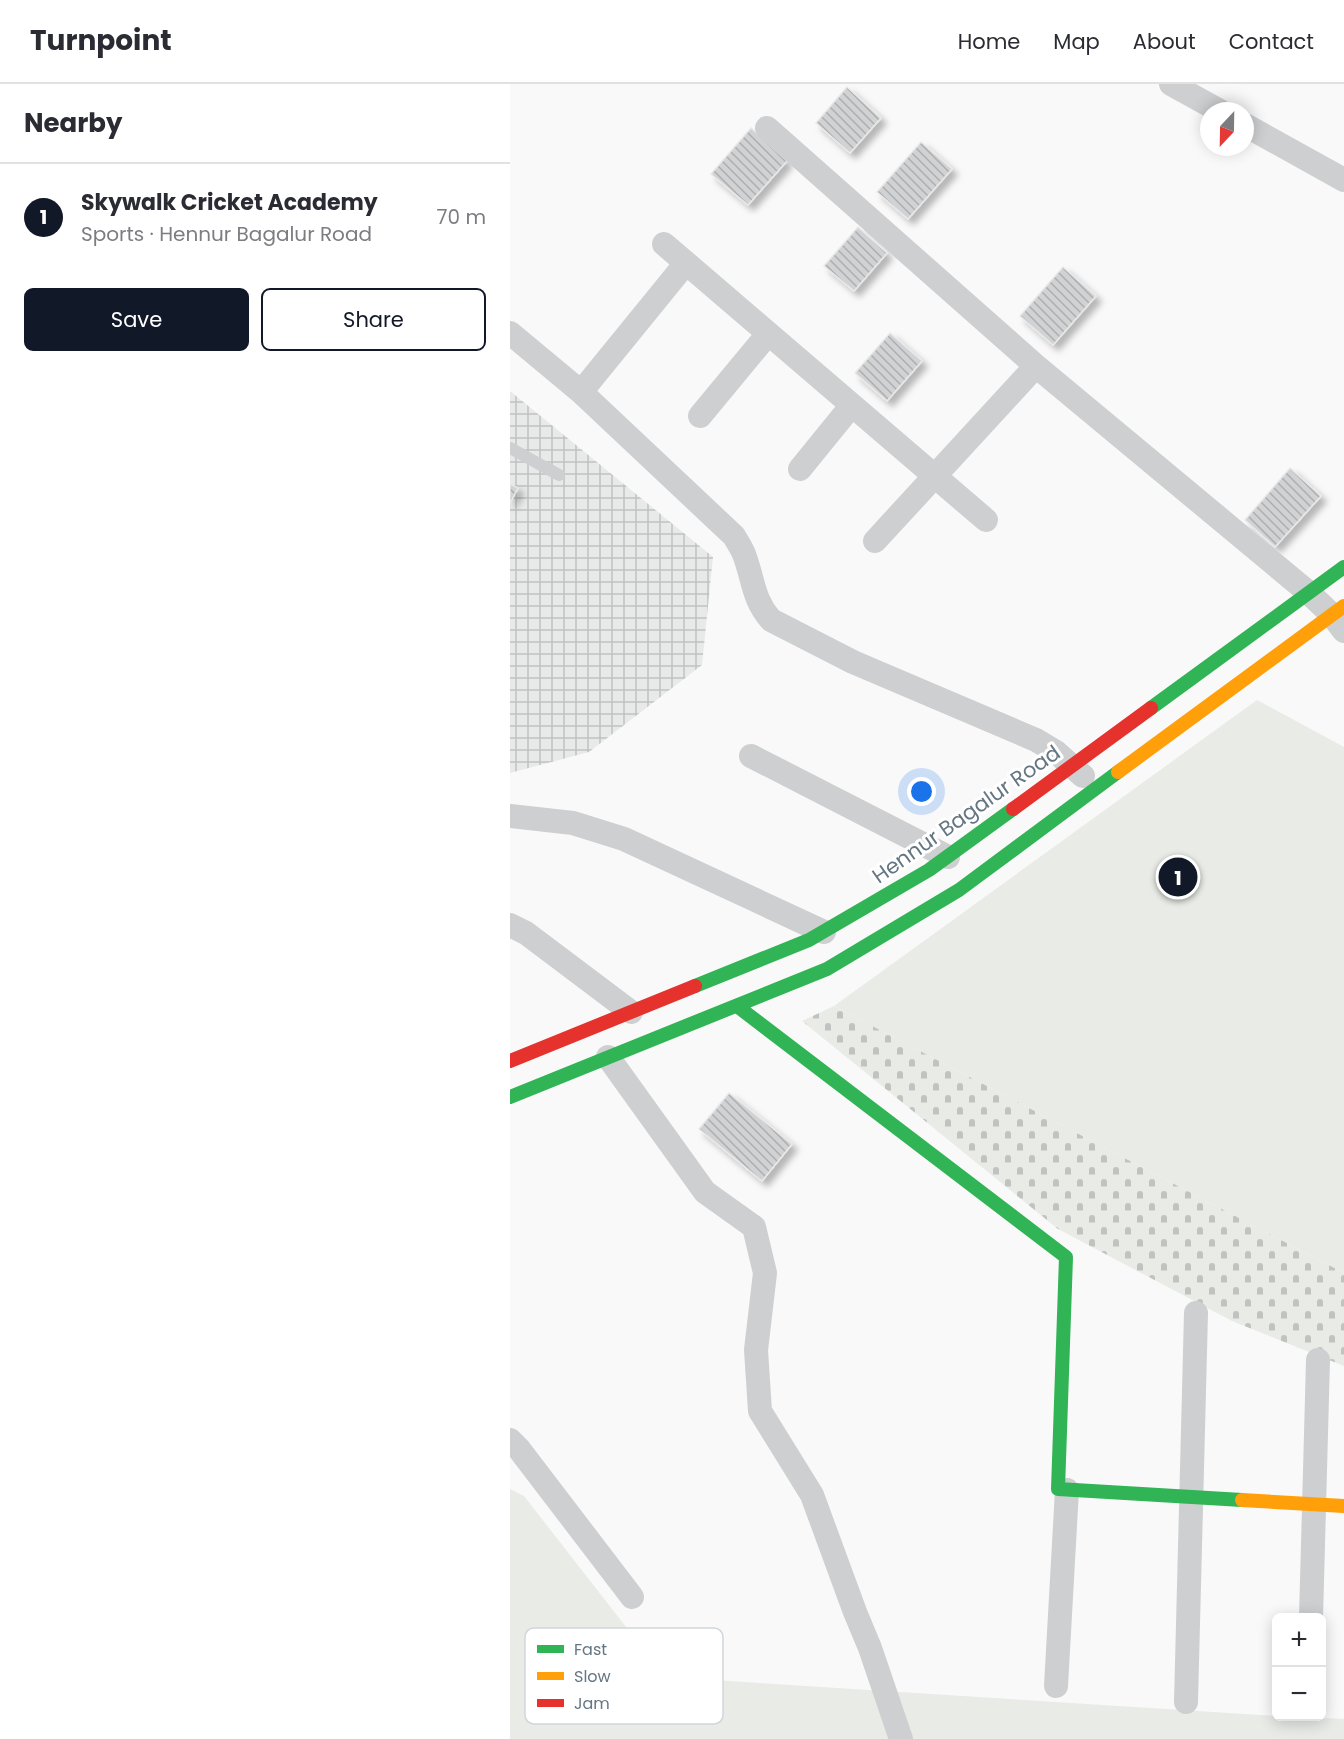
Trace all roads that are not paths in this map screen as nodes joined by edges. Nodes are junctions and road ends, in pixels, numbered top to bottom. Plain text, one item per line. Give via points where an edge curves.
1 (1171, 84) edge
2 (1204, 102) edge
3 (767, 128) dead end
4 (1254, 130) edge
5 (1344, 180) edge
6 (664, 244) dead end
7 (686, 262) junction
8 (510, 333) edge
9 (768, 334) junction
10 (1036, 366) junction
11 (580, 392) junction
12 (852, 405) junction
13 (700, 416) dead end
14 (510, 448) edge
15 (800, 469) dead end
16 (559, 475) dead end
17 (935, 476) junction
18 (986, 520) dead end
19 (875, 541) dead end
20 (1344, 567) edge
21 (1309, 593) junction
22 (1340, 617) edge
23 (751, 756) dead end
24 (1072, 766) junction
25 (1096, 788) junction
26 (510, 816) edge
27 (948, 857) junction
28 (510, 925) edge
29 (824, 932) junction
30 (737, 1006) junction
31 (631, 1012) junction
32 (608, 1057) junction
33 (510, 1061) edge
34 (510, 1096) edge
35 (1196, 1313) dead end
36 (1318, 1360) dead end
37 (510, 1440) edge
38 (1067, 1490) junction
39 (1191, 1497) junction
40 (1314, 1504) junction
41 (1344, 1506) edge
42 (632, 1597) dead end
43 (1311, 1613) edge
44 (1056, 1686) dead end
45 (1186, 1702) dead end
46 (901, 1739) edge

1 - 2 street
3 - 10 street
4 - 5 street
6 - 7 street
7 - 9 street
7 - 11 street
8 - 11 street
9 - 12 street
9 - 13 street
10 - 17 street
10 - 21 street
11 - 24 street via 734,536 745,556 761,609 771,620 853,662 1036,740
12 - 15 street
12 - 17 street
14 - 16 lane
17 - 18 street
17 - 19 street
20 - 21 main road, Hennur Bagalur Road
21 - 22 street
21 - 24 main road, Hennur Bagalur Road
22 - 25 main road
23 - 27 street
24 - 25 street
24 - 27 main road, Hennur Bagalur Road
25 - 30 main road via 958,890 827,969
26 - 29 street via 573,823 624,839
27 - 29 main road, Hennur Bagalur Road
28 - 31 street
29 - 31 main road, Hennur Bagalur Road
30 - 32 main road
30 - 38 main road via 1066,1257 1058,1489
31 - 33 main road, Hennur Bagalur Road
32 - 34 main road
32 - 46 street via 705,1192 754,1227 765,1273 756,1350 760,1411 812,1495
35 - 39 street
36 - 40 street
37 - 42 street
38 - 39 main road
38 - 44 street
39 - 40 main road
39 - 45 street
40 - 41 main road
40 - 43 street

